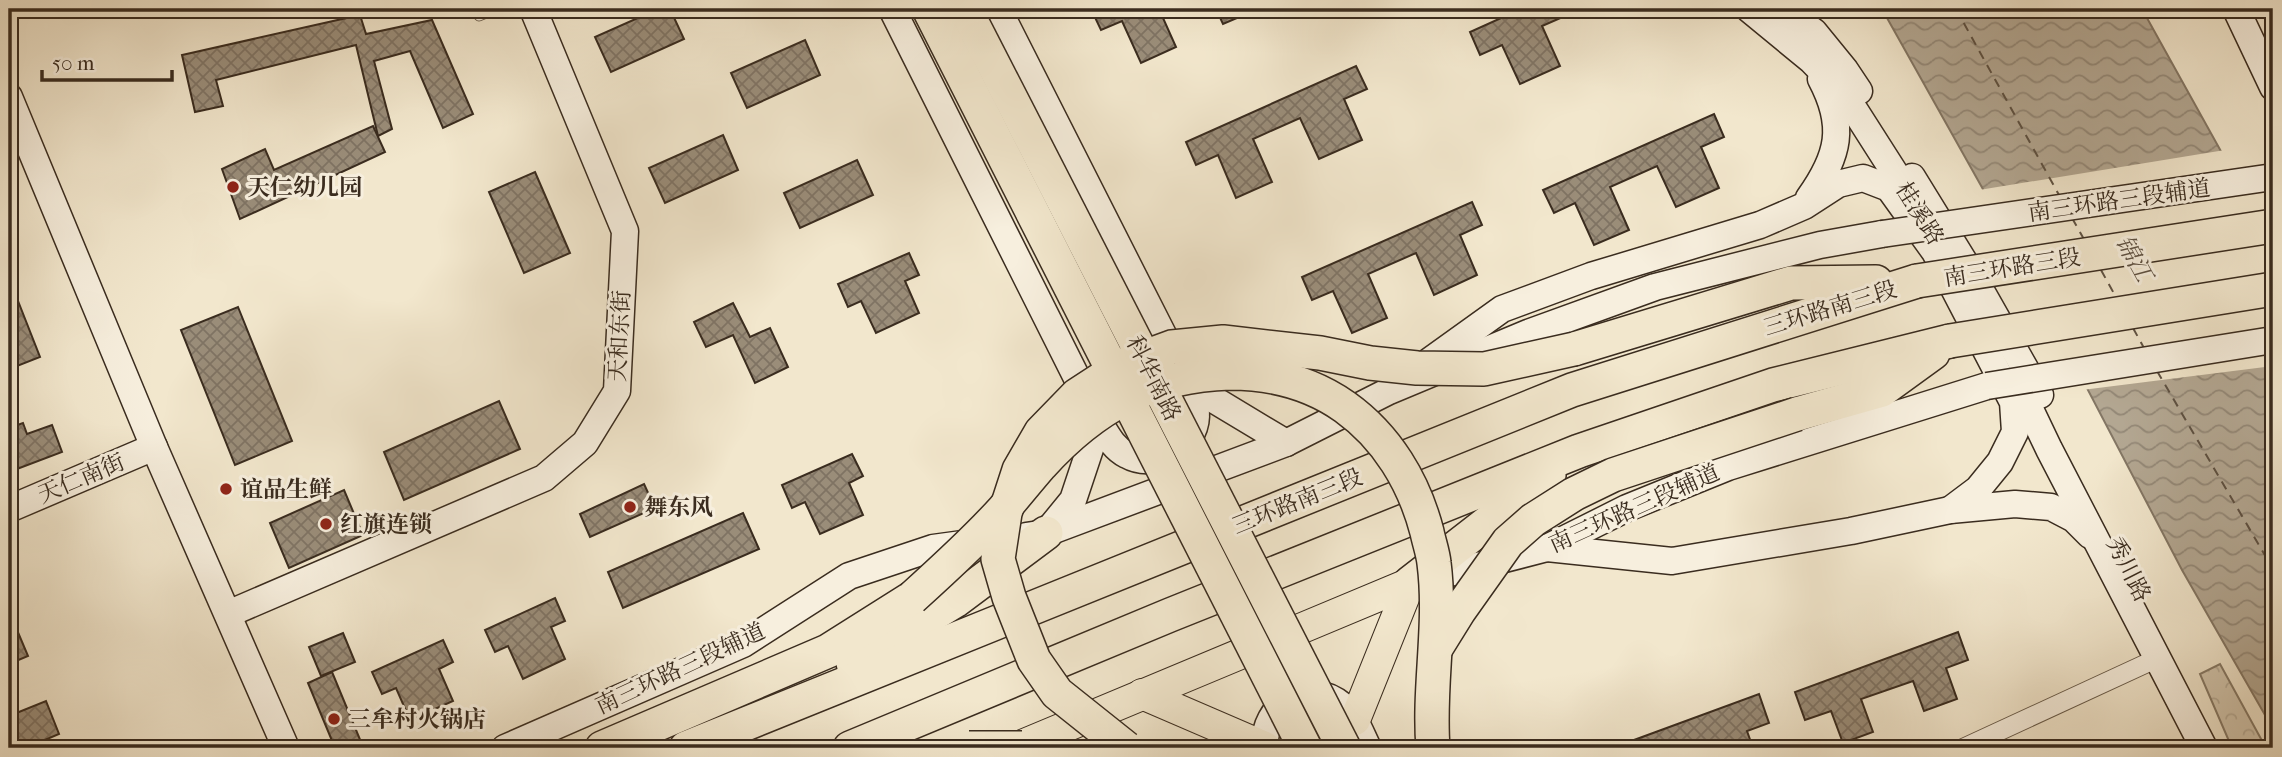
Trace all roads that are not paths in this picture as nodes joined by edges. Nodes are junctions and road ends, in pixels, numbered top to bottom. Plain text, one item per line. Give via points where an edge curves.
1 (496, 9) edge
2 (533, 9) edge
3 (892, 9) edge
4 (929, 9) edge
5 (965, 9) edge
6 (998, 9) edge
7 (1749, 9) edge
8 (1783, 9) edge
9 (2235, 9) edge
10 (479, 16) dead end
11 (2263, 50) edge
12 (1811, 60) junction
13 (2273, 87) edge
14 (9, 97) edge
15 (2273, 177) edge
16 (1804, 206) junction
17 (2273, 226) edge
18 (1917, 281) junction
19 (2273, 289) edge
20 (2273, 340) edge
21 (1950, 341) junction
22 (1188, 384) junction
23 (2037, 390) joint
24 (1389, 391) junction
25 (1099, 422) junction
26 (1286, 443) junction
27 (154, 447) junction
28 (2049, 449) joint
29 (1579, 451) junction
30 (9, 509) edge
31 (1950, 510) junction
32 (1046, 533) junction
33 (2100, 545) junction
34 (1547, 548) junction
35 (1410, 583) junction
36 (228, 614) junction
37 (1436, 648) junction
38 (2158, 658) junction
39 (1142, 694) junction
40 (770, 714) junction
41 (1349, 734) edge
42 (1265, 747) edge
43 (286, 748) edge
44 (505, 748) edge
45 (602, 748) edge
46 (686, 748) edge
47 (850, 748) edge
48 (969, 748) edge
49 (1015, 748) edge
50 (1022, 748) edge
51 (1126, 748) edge
52 (1305, 748) edge
53 (1368, 748) edge
54 (1433, 748) edge
55 (1963, 748) edge
56 (2204, 748) edge
57 (2221, 748) edge

1 - 10 lane
2 - 36 street, 天和东街 via 625,231 617,391 586,443 544,478
3 - 25 street
4 - 52 highway, 科华南路, bridge
5 - 41 highway, 科华南路, bridge
6 - 22 street
7 - 12 street, 桂溪路
8 - 23 street, 桂溪路 via 1814,32 1845,70 1968,268
9 - 11 street
11 - 13 street
12 - 16 street via 1833,101 1837,139 1822,180
12 - 28 street, 桂溪路 via 1845,95 1931,229 1974,300
14 - 27 street
15 - 24 street, 南三环路三段辅道, bridge via 1820,245 1655,286 1528,332
16 - 24 street via 1760,225 1591,276 1502,309
16 - 31 street via 1838,184 1863,178 1889,188 1935,252 2013,401 2015,432 2000,462 1978,489
17 - 18 highway, 南三环路三段, bridge
18 - 40 highway, 三环路南三段 via 1572,390
18 - 51 highway, bridge via 1791,284 1574,349 1484,369 1417,368 1223,342 1172,347 1123,365 1077,395 1041,432 1019,470 1005,513 998,559 1034,660 1057,693
19 - 21 highway, bridge
20 - 34 street, 南三环路三段辅道, bridge via 1987,386 1728,467 1627,508
21 - 29 highway via 1773,385
21 - 37 highway, bridge via 1882,390 1613,475 1574,494 1508,542
22 - 25 street via 1196,416 1189,437 1175,452 1150,462 1129,457 1114,446
22 - 26 street
23 - 57 street, 秀川路
24 - 26 street, 南三环路三段辅道
25 - 32 street via 1073,500
26 - 32 street, 南三环路三段辅道
27 - 30 street, 天仁南街
27 - 36 street
28 - 33 street, 秀川路
29 - 35 highway
29 - 47 highway
31 - 33 street via 2015,504 2051,508 2074,519
31 - 34 street via 1672,561
32 - 40 highway via 955,601
32 - 44 street, 南三环路三段辅道 via 933,548 849,576 743,644
33 - 38 street, 秀川路
34 - 35 street, 南三环路三段辅道
35 - 39 main road, 南三环路三段辅道
35 - 41 main road
36 - 43 street
37 - 45 highway, bridge via 1434,562 1419,503 1400,464 1365,421 1329,395 1289,380 1249,373 1200,374 1122,398 1079,428 912,598 828,651
37 - 54 highway, bridge
38 - 55 street
38 - 56 street, 秀川路
39 - 42 main road
39 - 49 main road, 南三环路三段辅道
40 - 46 highway, 三环路南三段
41 - 42 street via 1345,707 1312,692 1276,709
41 - 53 street
48 - 50 highway, bridge

